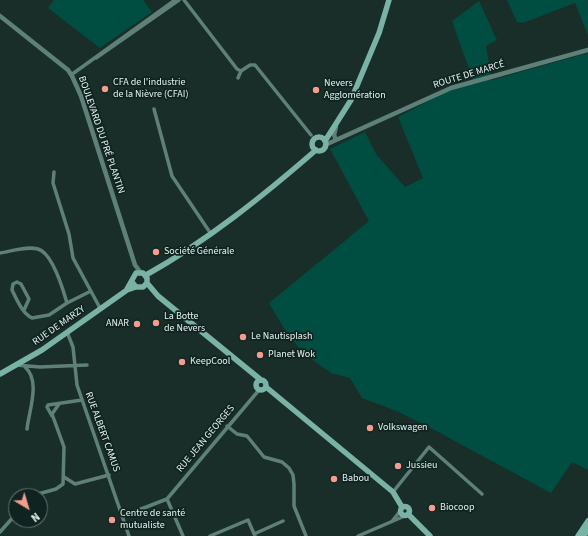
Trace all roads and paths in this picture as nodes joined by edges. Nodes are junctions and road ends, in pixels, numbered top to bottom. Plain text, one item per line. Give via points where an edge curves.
1 (175, 0) edge
2 (179, 0) edge
3 (184, 0) edge
4 (390, 0) edge
5 (0, 16) edge
6 (588, 50) edge
7 (95, 58) junction
8 (241, 71) junction
9 (71, 74) junction
10 (238, 78) dead end
11 (154, 109) dead end
12 (337, 123) junction
13 (337, 140) junction
14 (318, 142) junction
15 (54, 172) dead end
16 (211, 234) junction
17 (0, 253) edge
18 (135, 265) junction
19 (143, 274) junction
20 (134, 275) junction
21 (132, 282) junction
22 (145, 285) junction
23 (136, 287) junction
24 (127, 290) junction
25 (91, 291) junction
26 (67, 303) junction
27 (100, 308) junction
28 (24, 310) junction
29 (66, 332) junction
30 (16, 365) junction
31 (25, 366) junction
32 (87, 366) dead end
33 (33, 367) junction
34 (75, 367) junction
35 (31, 372) junction
36 (0, 374) edge
37 (259, 385) junction
38 (82, 400) junction
39 (59, 404) junction
40 (53, 417) junction
41 (227, 426) junction
42 (27, 429) dead end
43 (109, 475) junction
44 (64, 477) junction
45 (48, 491) edge
46 (393, 492) junction
47 (482, 494) dead end
48 (166, 499) junction
49 (401, 508) junction
50 (408, 515) junction
51 (123, 516) junction
52 (283, 521) dead end
53 (393, 521) junction
54 (588, 521) edge
55 (8, 523) edge
56 (588, 529) edge
57 (0, 532) edge
58 (367, 534) edge
59 (254, 535) edge
60 (129, 536) edge
61 (183, 536) edge
62 (210, 536) edge
63 (306, 536) edge
64 (358, 536) edge
65 (430, 536) edge
66 (578, 536) edge
67 (584, 536) edge

1 - 7 street
2 - 7 street
3 - 8 street
4 - 12 main road via 351,100
5 - 9 street, BOULEVARD DU PRÉ PLANTIN via 62,64
6 - 13 street, ROUTE DE MARCÉ via 451,88
7 - 9 street
8 - 10 street
8 - 14 street via 250,65 256,65
9 - 18 street, BOULEVARD DU PRÉ PLANTIN via 81,96
11 - 16 street via 172,176
12 - 13 street via 334,134
12 - 14 main road
13 - 14 street, ROUTE DE MARCÉ
14 - 16 main road via 303,161
15 - 25 street via 53,183 73,258
16 - 19 main road
17 - 26 street via 28,248 39,249 46,254
18 - 19 street, BOULEVARD DU PRÉ PLANTIN
18 - 20 street, BOULEVARD DU PRÉ PLANTIN
19 - 20 main road
19 - 22 main road
20 - 21 main road, RUE DE MARZY
21 - 23 main road
21 - 24 main road, RUE DE MARZY
22 - 23 main road, RUE DE MARZY
22 - 37 main road via 254,376
23 - 24 main road, RUE DE MARZY
24 - 27 main road, RUE DE MARZY
25 - 26 street
25 - 27 street
26 - 28 street via 49,315 36,319
27 - 29 main road, RUE DE MARZY
28 - 28 street via 12,290 13,284 17,282 21,284 29,299
29 - 30 main road, RUE DE MARZY
29 - 34 street, RUE ALBERT CAMUS via 73,347
30 - 31 street
30 - 36 main road, RUE DE MARZY
31 - 33 street
31 - 35 street
32 - 34 street
33 - 34 street
33 - 35 street
34 - 38 street, RUE ALBERT CAMUS
35 - 42 street via 33,378
37 - 41 street, RUE JEAN GEORGES
37 - 46 main road via 264,390 266,387
38 - 39 street
38 - 43 street, RUE ALBERT CAMUS
39 - 40 street via 52,414
39 - 40 street via 47,407
40 - 44 street via 64,447
41 - 48 street, RUE JEAN GEORGES
41 - 63 street via 237,434 247,436 264,457 282,462 289,468 293,475 294,506
43 - 44 street via 75,484
43 - 51 street, RUE ALBERT CAMUS
44 - 45 street via 60,487
46 - 47 street via 429,447
46 - 49 main road
48 - 51 street
48 - 61 street
49 - 50 main road via 409,508
49 - 53 street
50 - 53 street
50 - 65 main road
51 - 60 street, RUE ALBERT CAMUS
52 - 59 street
53 - 58 street
54 - 66 main road
55 - 57 street
56 - 67 main road
58 - 64 street
59 - 62 street via 248,520

